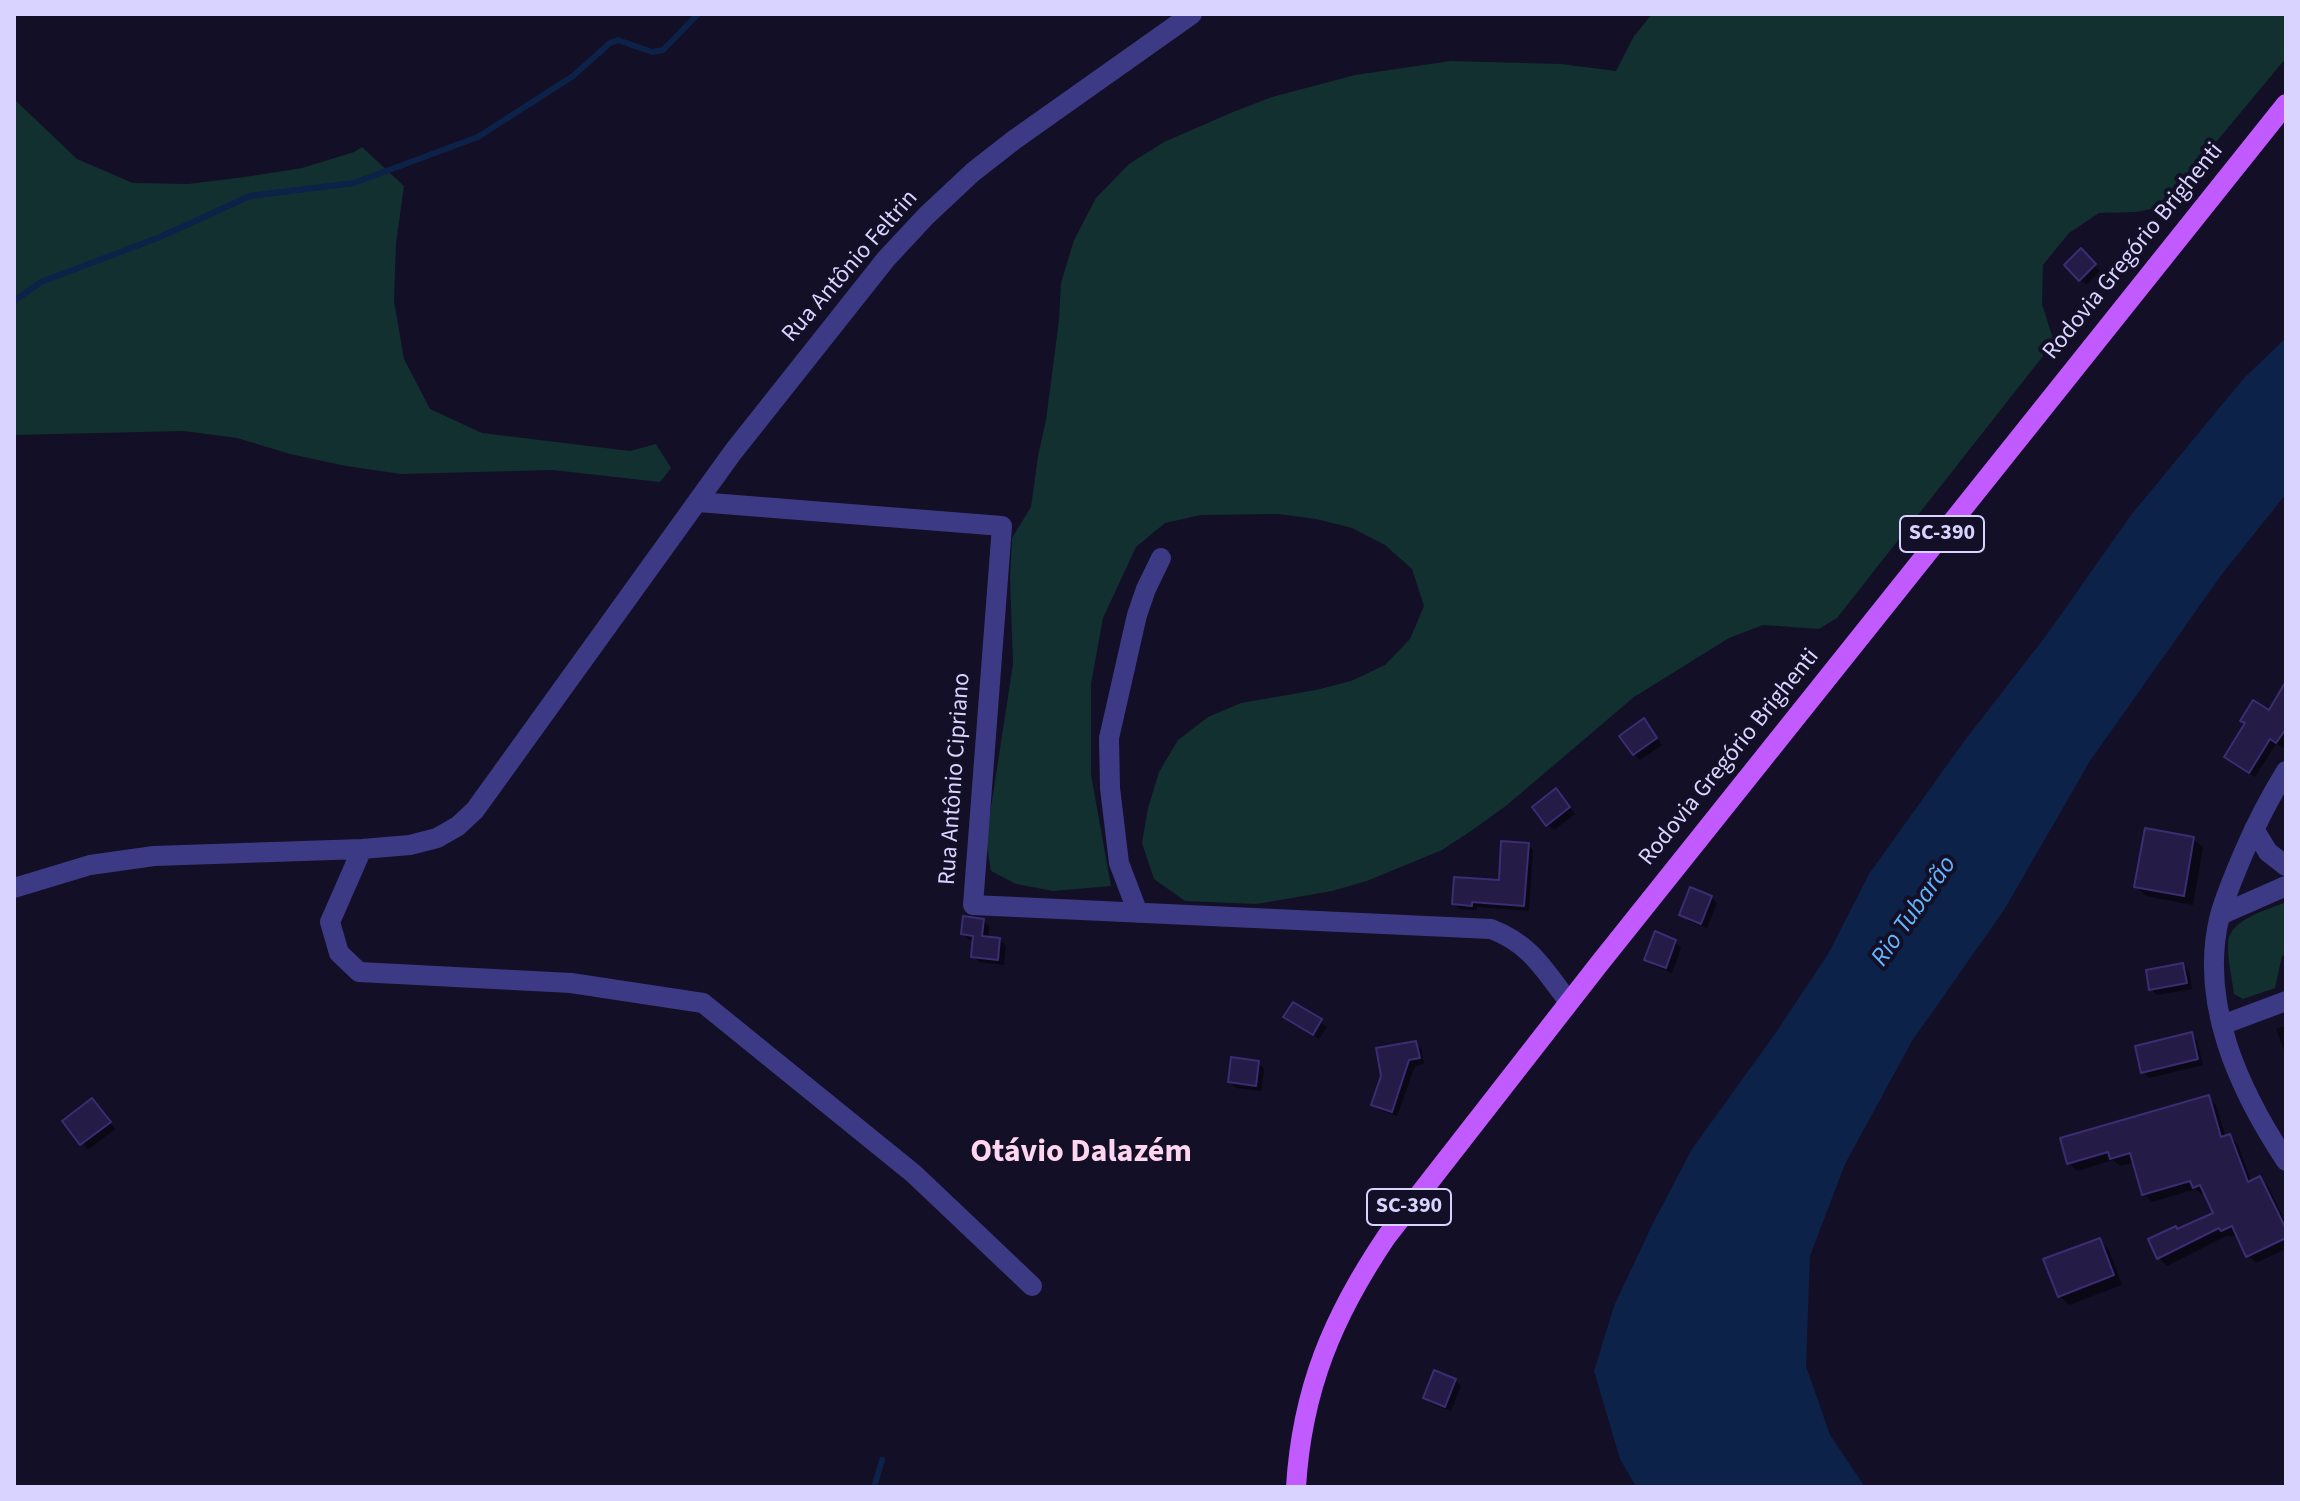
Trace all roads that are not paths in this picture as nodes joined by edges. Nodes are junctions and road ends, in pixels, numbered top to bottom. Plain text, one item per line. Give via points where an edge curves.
1 (1192, 14) edge
2 (2286, 104) edge
3 (698, 502) junction
4 (1161, 558) dead end
5 (2286, 771) edge
6 (2254, 829) junction
7 (362, 849) junction
8 (2286, 866) edge
9 (2286, 886) edge
10 (14, 888) edge
11 (1138, 913) junction
12 (2220, 915) junction
13 (2286, 1001) edge
14 (1569, 1002) junction
15 (2222, 1025) junction
16 (2286, 1161) edge
17 (1032, 1286) dead end
18 (1296, 1487) edge

1 - 3 street, Rua Antônio Feltrin via 1014,140 926,216 759,418
2 - 14 main road, Rodovia Gregório Brighenti / SC-390
3 - 7 street, Rua Antônio Feltrin via 475,810 437,838
3 - 11 street, Rua Antônio Cipriano via 1002,526 973,905
4 - 11 street via 1137,615 1109,738 1119,863
5 - 6 street
6 - 8 street via 2268,852
6 - 12 street
7 - 10 street, Rua Antônio Feltrin via 154,856 90,865
7 - 17 street via 330,922 339,953 359,972 571,983 703,1003 914,1174
9 - 12 street
11 - 14 street, Rua Antônio Cipriano via 1491,929 1529,950
12 - 15 street via 2214,974
13 - 15 street
14 - 18 main road, Rodovia Gregório Brighenti / SC-390 via 1387,1236 1340,1311 1310,1394
15 - 16 street via 2249,1099

